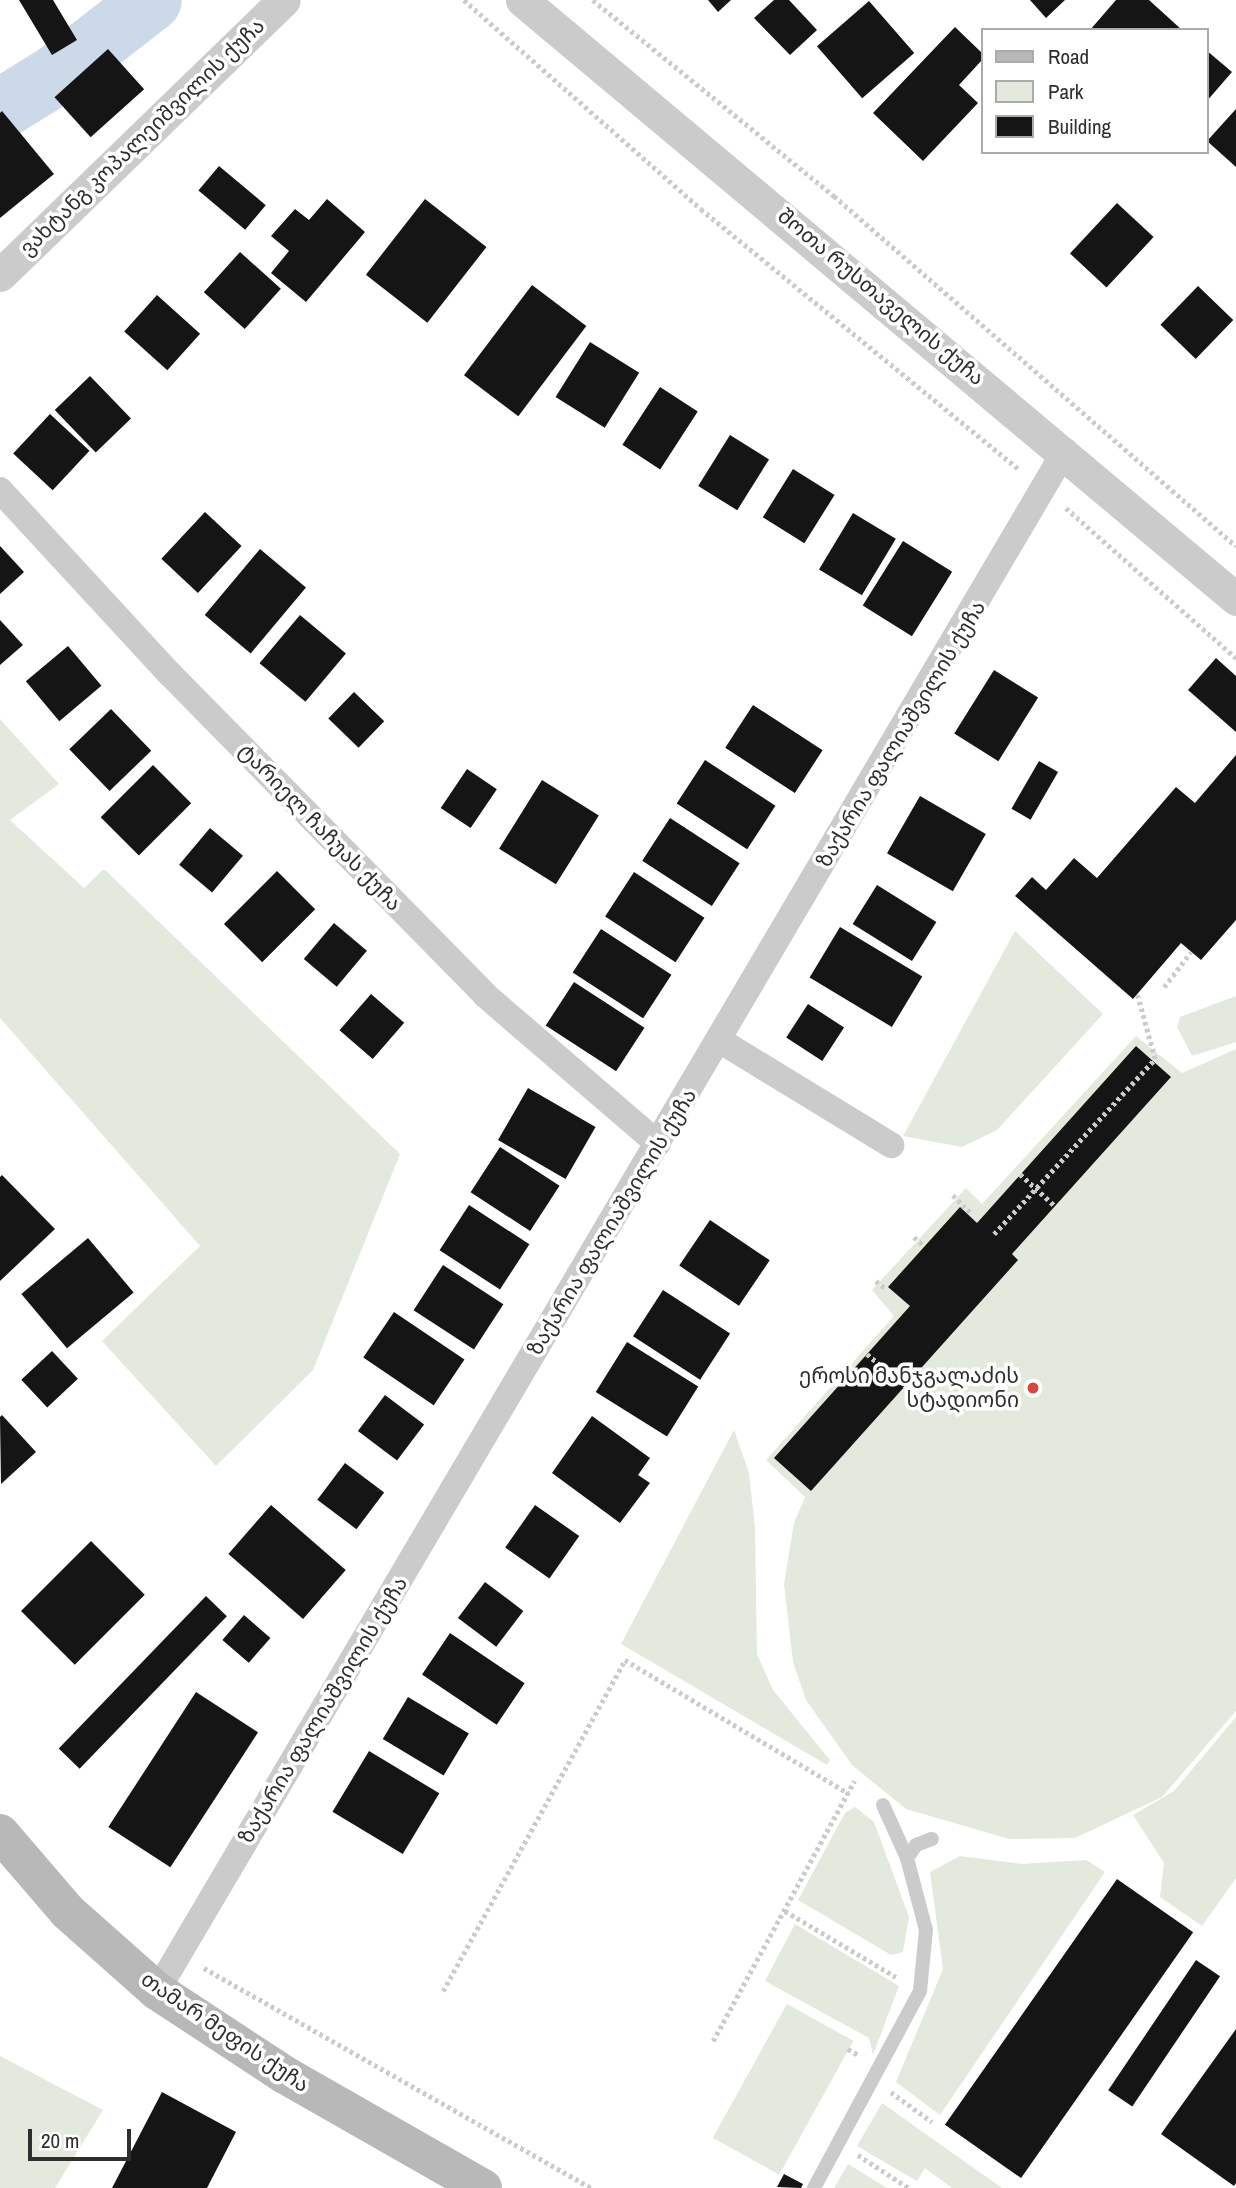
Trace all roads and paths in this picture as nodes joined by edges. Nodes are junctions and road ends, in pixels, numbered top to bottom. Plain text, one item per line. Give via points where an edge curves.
1 (284, 0) edge
2 (464, 0) edge
3 (522, 0) edge
4 (593, 0) edge
5 (0, 275) edge
6 (1065, 451) junction
7 (0, 490) edge
8 (1045, 490) junction
9 (1236, 545) edge
10 (1236, 598) edge
11 (1236, 658) edge
12 (1191, 952) dead end
13 (1164, 987) dead end
14 (1137, 994) dead end
15 (719, 1040) junction
16 (658, 1144) junction
17 (891, 1145) dead end
18 (1020, 1174) dead end
19 (953, 1195) dead end
20 (1055, 1206) dead end
21 (971, 1213) dead end
22 (994, 1234) dead end
23 (914, 1237) dead end
24 (924, 1246) dead end
25 (876, 1281) dead end
26 (885, 1289) dead end
27 (867, 1354) dead end
28 (905, 1386) dead end
29 (854, 1781) dead end
30 (848, 1793) junction
31 (883, 1805) dead end
32 (0, 1833) edge
33 (932, 1839) dead end
34 (907, 1858) junction
35 (785, 1911) junction
36 (179, 1953) junction
37 (443, 1991) dead end
38 (920, 1991) junction
39 (157, 1992) junction
40 (713, 2041) dead end
41 (874, 2079) junction
42 (932, 2122) dead end
43 (840, 2143) junction
44 (483, 2188) edge
45 (591, 2188) edge
46 (814, 2188) edge
47 (909, 2188) edge

1 - 5 street, ვახტანგ კოპალეიშვილის ქუჩა
2 - 8 path via 701,209
3 - 6 street, შოთა რუსთაველის ქუჩა
4 - 9 path via 835,196
6 - 8 street, ზაქარია ფალიაშვილის ქუჩა
6 - 10 street, შოთა რუსთაველის ქუჩა
7 - 16 street, ტარიელ ჩაჩუას ქუჩა via 170,674 485,995
8 - 11 path
8 - 15 street, ზაქარია ფალიაშვილის ქუჩა
12 - 13 path
14 - 22 path via 1155,1059
15 - 16 street, ზაქარია ფალიაშვილის ქუჩა
15 - 17 street
16 - 36 street, ზაქარია ფალიაშვილის ქუჩა
18 - 20 path
19 - 21 path
23 - 24 path
25 - 26 path
27 - 28 path
29 - 30 path
30 - 35 path
30 - 37 path via 625,1660
31 - 34 lane
32 - 39 main road, თამარ მეფის ქუჩა via 68,1913
33 - 34 lane via 916,1845
34 - 38 lane via 926,1930
35 - 38 path
35 - 40 path
36 - 39 street, ზაქარია ფალიაშვილის ქუჩა
36 - 45 path
38 - 41 lane
39 - 44 main road, თამარ მეფის ქუჩა via 285,2075
41 - 42 path
41 - 43 lane
43 - 46 lane
43 - 47 path

